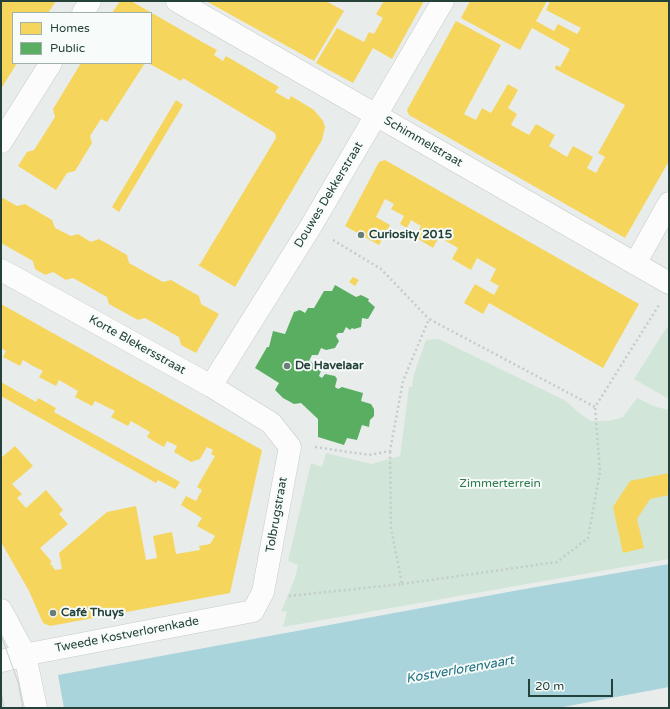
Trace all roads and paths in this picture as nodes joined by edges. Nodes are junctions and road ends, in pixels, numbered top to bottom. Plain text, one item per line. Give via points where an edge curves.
1 (90, 1) edge
2 (177, 1) edge
3 (443, 1) edge
4 (84, 12) edge
5 (50, 64) edge
6 (377, 115) junction
7 (1, 142) edge
8 (669, 203) edge
9 (311, 226) junction
10 (635, 264) junction
11 (1, 270) edge
12 (665, 292) edge
13 (429, 319) junction
14 (211, 386) junction
15 (595, 407) junction
16 (290, 447) junction
17 (390, 451) junction
18 (402, 584) junction
19 (263, 592) junction
20 (1, 610) edge
21 (253, 611) joint
22 (25, 655) junction
23 (1, 661) edge
24 (36, 708) edge

1 - 4 street
2 - 6 street, Schimmelstraat
3 - 6 street, Douwes Dekkerstraat
5 - 7 street
6 - 9 street, Douwes Dekkerstraat
6 - 10 street, Schimmelstraat
8 - 10 street
9 - 13 path via 381,269
9 - 14 street, Douwes Dekkerstraat
10 - 12 street, Schimmelstraat
11 - 14 street, Korte Blekersstraat
12 - 15 path
13 - 15 path
13 - 17 path via 404,381
14 - 16 street, Korte Blekersstraat via 271,422
15 - 18 path via 600,472 588,538 557,562
16 - 17 path via 314,447 369,455
16 - 19 street, Tolbrugstraat
17 - 18 path via 391,528
18 - 19 path via 284,596
19 - 21 street, Tolbrugstraat
20 - 22 street
21 - 22 street, Tweede Kostverlorenkade
22 - 23 street, Tweede Kostverlorenkade
22 - 24 street

